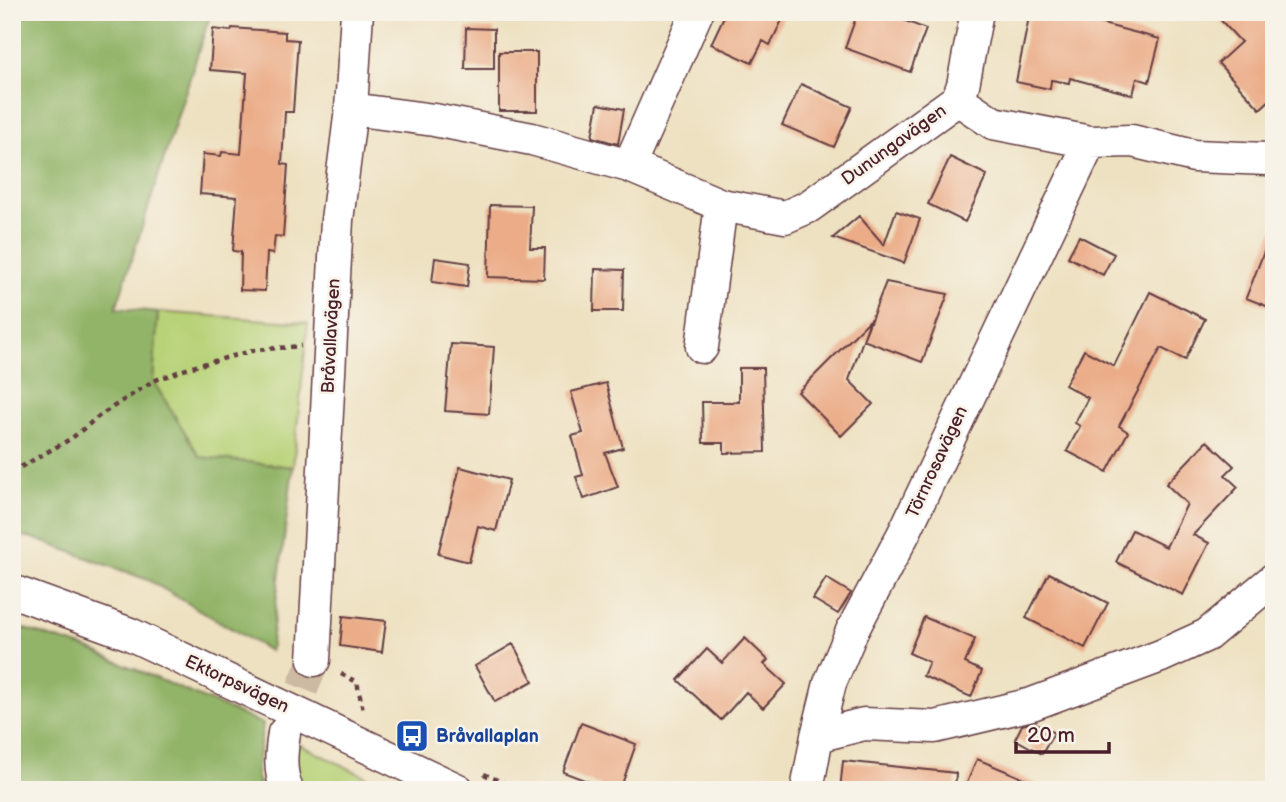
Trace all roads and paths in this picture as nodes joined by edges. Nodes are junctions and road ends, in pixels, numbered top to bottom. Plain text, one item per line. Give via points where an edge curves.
1 (357, 12) edge
2 (697, 12) edge
3 (977, 12) edge
4 (958, 99) junction
5 (351, 109) junction
6 (1090, 142) junction
7 (1274, 156) edge
8 (629, 166) junction
9 (721, 205) junction
10 (702, 347) dead end
11 (330, 348) junction
12 (12, 472) edge
13 (1274, 579) edge
14 (12, 591) edge
15 (314, 660) joint
16 (365, 718) dead end
17 (284, 733) tunnel mouth
18 (817, 736) junction
19 (287, 790) edge
20 (458, 790) edge
21 (807, 790) edge

1 - 5 street, Bråvallavägen
2 - 8 street
3 - 4 street
4 - 6 street, Dunungavägen via 993,123
4 - 9 street, Dunungavägen via 808,207 785,216
5 - 8 street, Dunungavägen via 532,139
5 - 11 street, Bråvallavägen via 337,220
6 - 7 street, Dunungavägen via 1132,141 1194,156
6 - 18 street, Törnrosavägen via 910,520 852,631 830,683
8 - 9 street, Dunungavägen
9 - 10 street
11 - 12 path via 255,350 170,374
11 - 15 street, Bråvallavägen
13 - 18 street via 1207,635 1032,704 935,727 864,724
14 - 20 street, Ektorpsvägen via 130,634
15 - 16 path via 357,682
17 - 19 street via 281,767
18 - 21 street, Törnrosavägen

